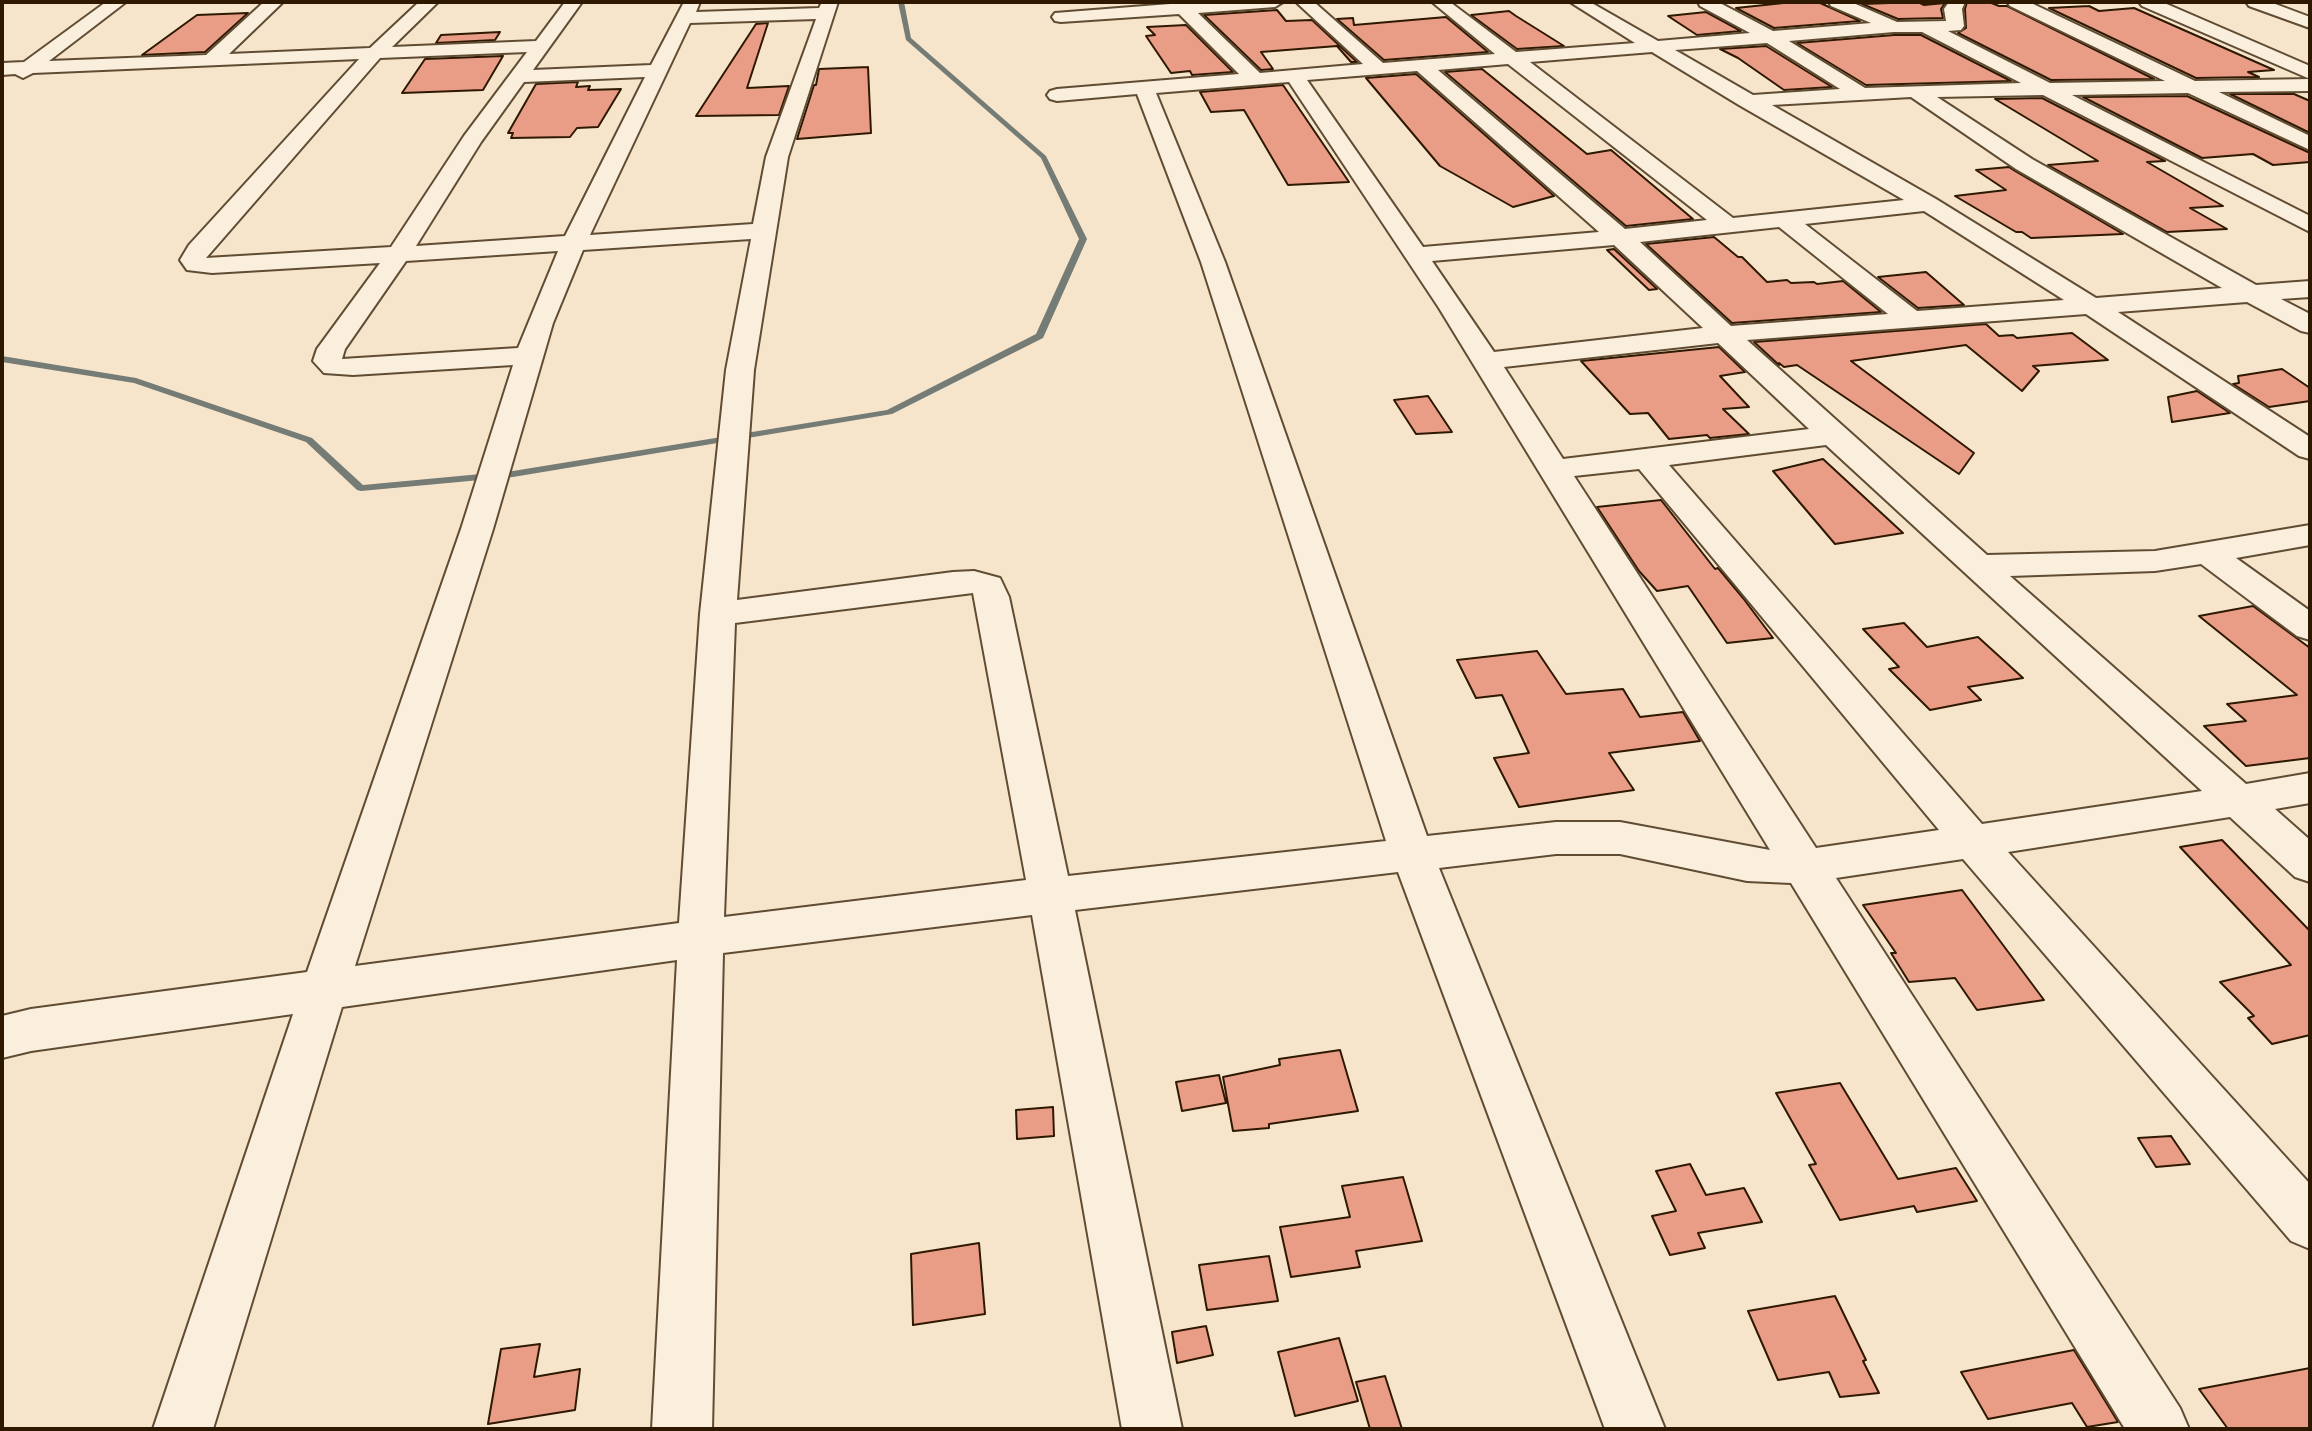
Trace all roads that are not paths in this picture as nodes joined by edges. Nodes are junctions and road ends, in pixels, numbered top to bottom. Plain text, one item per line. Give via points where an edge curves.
1 (117, 2) edge
2 (274, 2) edge
3 (429, 2) edge
4 (574, 2) edge
5 (1276, 2) edge
6 (1304, 2) edge
7 (1440, 2) edge
8 (1578, 2) edge
9 (1706, 2) edge
10 (1837, 2) edge
11 (1957, 2) edge
12 (2016, 2) edge
13 (2148, 2) edge
14 (2255, 2) edge
15 (1180, 5) edge
16 (829, 7) edge
17 (688, 10) edge
18 (1061, 17) dead end
19 (2310, 23) edge
20 (1894, 27) junction
21 (1926, 27) junction
22 (1772, 38) junction
23 (542, 46) junction
24 (1656, 48) junction
25 (375, 53) junction
26 (211, 60) junction
27 (1518, 60) junction
28 (1423, 67) junction
29 (29, 68) junction
30 (2, 69) edge
31 (1380, 70) junction
32 (657, 71) junction
33 (2310, 73) edge
34 (519, 76) junction
35 (1295, 77) junction
36 (1256, 80) junction
37 (2310, 85) edge
38 (2190, 87) junction
39 (2040, 88) junction
40 (2, 89) edge
41 (1145, 89) junction
42 (1916, 91) junction
43 (1859, 93) junction
44 (1057, 95) dead end
45 (1746, 101) junction
46 (2310, 144) edge
47 (1927, 204) junction
48 (1784, 219) junction
49 (1728, 225) junction
50 (2310, 225) edge
51 (763, 231) junction
52 (1620, 237) junction
53 (573, 244) junction
54 (398, 254) junction
55 (1417, 255) junction
56 (2310, 289) edge
57 (2254, 295) junction
58 (2093, 307) junction
59 (1912, 320) junction
60 (2310, 325) edge
61 (1726, 334) junction
62 (531, 356) junction
63 (1485, 361) junction
64 (1833, 435) junction
65 (2310, 450) edge
66 (1647, 459) junction
67 (1553, 469) junction
68 (2310, 535) edge
69 (2208, 553) junction
70 (1978, 565) junction
71 (718, 614) junction
72 (2310, 628) edge
73 (2310, 788) edge
74 (2238, 799) junction
75 (1972, 841) junction
76 (1412, 854) junction
77 (2310, 865) edge
78 (1805, 866) junction
79 (1050, 894) junction
80 (701, 939) junction
81 (324, 990) junction
82 (2, 1037) edge
83 (2310, 1223) edge
84 (183, 1429) edge
85 (682, 1429) edge
86 (1152, 1429) edge
87 (1635, 1429) edge
88 (2159, 1429) edge

1 - 29 street
2 - 26 street
3 - 25 street
4 - 23 street
5 - 15 street
6 - 31 street
7 - 27 street
8 - 24 street
9 - 22 street
10 - 20 street
11 - 21 street via 1955,26
12 - 38 street
13 - 33 street
14 - 19 street
15 - 18 street
15 - 36 street
16 - 17 street
16 - 51 street via 777,157
17 - 32 street
20 - 21 street
20 - 22 street
21 - 39 street
22 - 24 street
22 - 43 street
23 - 25 street
23 - 34 street
24 - 27 street
24 - 45 street
25 - 26 street
25 - 54 street via 192,260 196,265 212,266
26 - 29 street
27 - 28 street
27 - 49 street
28 - 31 street
28 - 52 street
29 - 30 street
29 - 40 street
31 - 35 street
32 - 34 street
32 - 53 street
34 - 54 street via 471,140
35 - 36 street
35 - 55 street
36 - 41 street
37 - 38 street
38 - 39 street
38 - 46 street
39 - 42 street
39 - 50 street
41 - 44 street
41 - 76 street via 1213,262
42 - 43 street
42 - 57 street via 2024,164
43 - 45 street
45 - 47 street
47 - 48 street
47 - 58 street
48 - 49 street
48 - 59 street
49 - 52 street
51 - 53 street
51 - 71 street via 740,370
52 - 55 street
52 - 61 street
53 - 54 street
53 - 62 street
54 - 62 street via 331,349 327,361 334,367
55 - 63 street
56 - 57 street
57 - 58 street
57 - 60 street
58 - 59 street
58 - 65 street
59 - 61 street
61 - 63 street
61 - 64 street
62 - 81 street
63 - 67 street
64 - 66 street
64 - 70 street
66 - 67 street
66 - 75 street
67 - 78 street
68 - 69 street
69 - 70 street via 2131,563
69 - 72 street
70 - 74 street
71 - 79 street via 953,583 988,586
71 - 80 street
73 - 74 street
74 - 75 street
74 - 77 street
75 - 78 street
75 - 83 street
76 - 78 street via 1581,837 1620,838 1746,864
76 - 79 street
76 - 87 street
78 - 88 street
79 - 80 street
79 - 86 street
80 - 81 street
80 - 85 street
81 - 82 street
81 - 84 street

